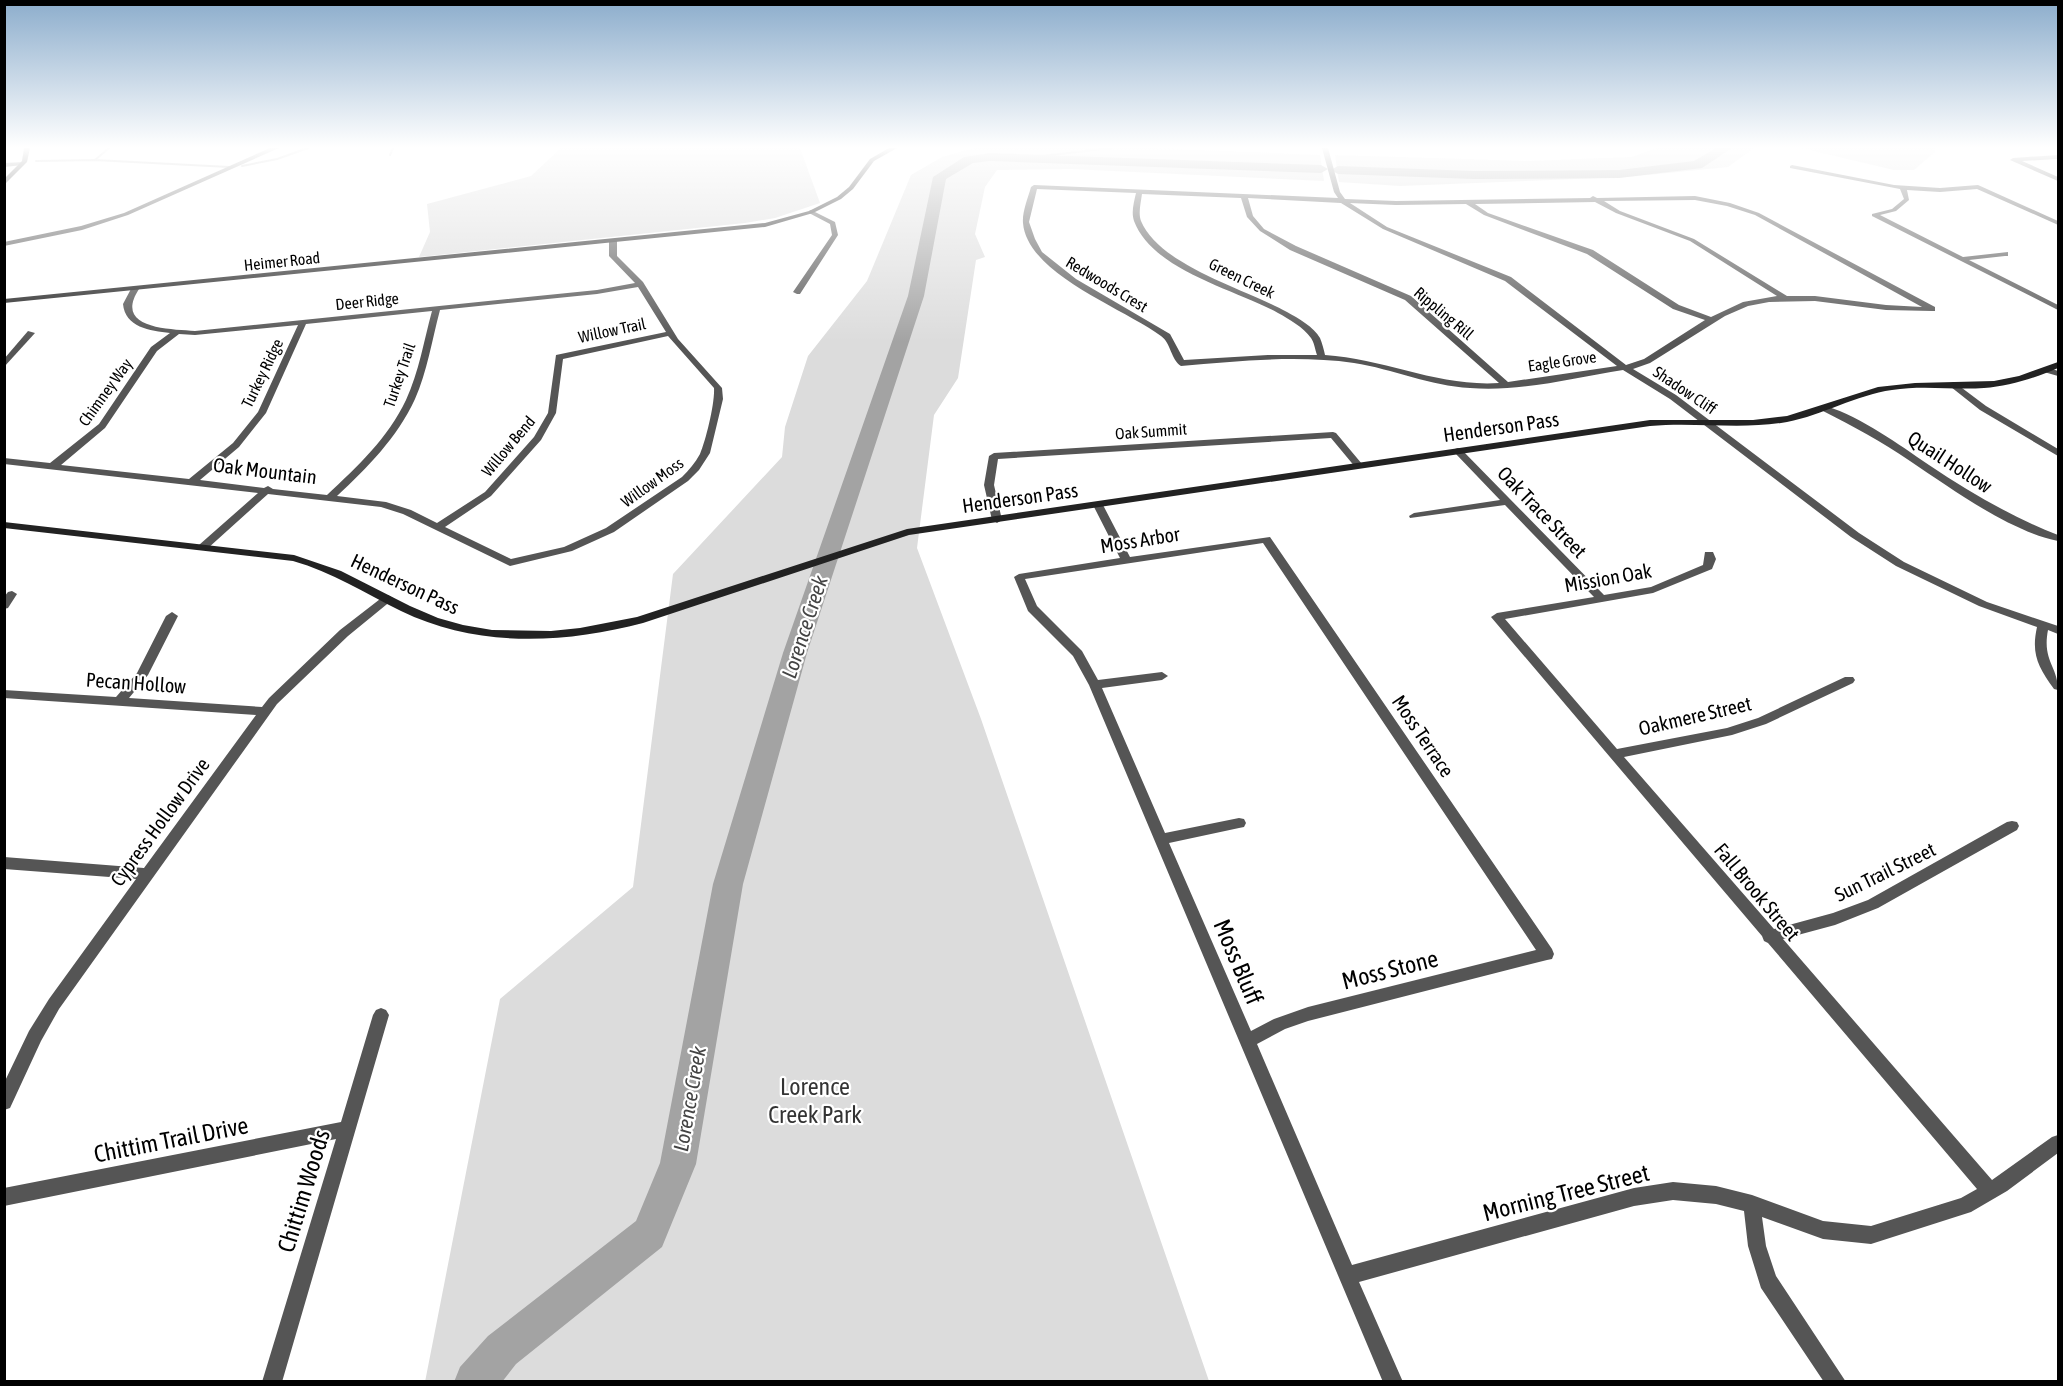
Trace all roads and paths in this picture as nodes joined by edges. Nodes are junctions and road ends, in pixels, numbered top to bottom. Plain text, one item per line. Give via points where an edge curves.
1 (129, 213) edge
2 (809, 213) edge
3 (812, 213) edge
4 (1028, 213) edge
5 (1138, 213) edge
6 (1249, 213) edge
7 (1361, 213) edge
8 (1484, 213) edge
9 (1620, 213) edge
10 (1754, 213) edge
11 (1880, 213) edge
12 (2035, 213) edge
13 (2058, 223) edge
14 (613, 241) junction
15 (4, 244) edge
16 (2005, 254) dead end
17 (1962, 260) junction
18 (640, 284) junction
19 (135, 289) junction
20 (797, 292) dead end
21 (1787, 298) junction
22 (4, 301) edge
23 (2058, 308) edge
24 (436, 309) junction
25 (1714, 321) junction
26 (302, 324) junction
27 (177, 332) junction
28 (31, 333) dead end
29 (671, 333) junction
30 (559, 357) joint
31 (1322, 358) junction
32 (1181, 363) joint
33 (4, 365) edge
34 (2058, 365) edge
35 (1624, 367) junction
36 (2047, 370) junction
37 (2058, 374) edge
38 (1505, 384) junction
39 (1954, 386) junction
40 (1826, 409) junction
41 (1707, 422) junction
42 (1458, 452) junction
43 (2058, 453) edge
44 (4, 461) edge
45 (53, 466) junction
46 (1359, 466) junction
47 (193, 481) junction
48 (268, 489) junction
49 (330, 497) junction
50 (1508, 502) junction
51 (1098, 504) junction
52 (1414, 516) dead end
53 (997, 519) junction
54 (4, 525) edge
55 (437, 527) junction
56 (2058, 538) edge
57 (1266, 539) joint
58 (203, 547) junction
59 (1709, 554) dead end
60 (1128, 561) junction
61 (510, 563) joint
62 (1019, 577) joint
63 (12, 594) dead end
64 (388, 598) junction
65 (1600, 598) junction
66 (4, 606) edge
67 (172, 616) dead end
68 (1497, 617) joint
69 (2043, 625) junction
70 (2058, 630) edge
71 (1162, 676) dead end
72 (1849, 680) dead end
73 (1095, 685) junction
74 (2058, 686) edge
75 (4, 694) edge
76 (118, 702) junction
77 (265, 711) junction
78 (1614, 754) junction
79 (1239, 823) dead end
80 (2012, 826) dead end
81 (1161, 839) junction
82 (4, 863) edge
83 (145, 874) junction
84 (1769, 937) junction
85 (1547, 954) joint
86 (381, 1015) dead end
87 (1247, 1041) junction
88 (4, 1102) edge
89 (347, 1129) junction
90 (2058, 1143) edge
91 (1990, 1191) junction
92 (4, 1197) edge
93 (1752, 1204) junction
94 (1347, 1276) junction
95 (272, 1382) edge
96 (1393, 1382) edge
97 (1836, 1382) edge

1 - 15 street via 82,228
2 - 14 street, Heimer Road via 739,229
3 - 20 street via 833,223 835,236
4 - 32 street, Redwoods Crest via 1030,239 1039,253 1066,277 1167,336
5 - 31 street, Green Creek via 1137,220 1152,244 1187,267 1299,321 1318,338
6 - 38 street, Rippling Rill via 1262,230 1293,248 1408,298
7 - 35 street, Shadow Cliff via 1385,228 1508,279
8 - 25 street via 1590,252 1676,307
9 - 21 street via 1692,240
10 - 21 street, Eagle Grove via 1932,309 1894,310
11 - 17 street via 1874,215
12 - 13 street
14 - 18 street, Willow Moss via 613,256
14 - 19 street, Heimer Road
16 - 17 street
17 - 23 street
18 - 24 street, Deer Ridge
18 - 29 street, Willow Moss
19 - 22 street, Heimer Road
19 - 27 street, Deer Ridge via 127,306 133,318 151,328
21 - 25 street, Eagle Grove via 1746,304
24 - 26 street, Deer Ridge
24 - 49 street, Turkey Trail via 414,388 398,422 379,449
25 - 35 street, Eagle Grove via 1647,361
26 - 27 street, Deer Ridge
26 - 47 street, Turkey Ridge via 262,412 236,445
27 - 45 street, Chimney Way via 154,349 102,426
28 - 33 street
29 - 30 street, Willow Trail
29 - 61 street, Willow Moss via 718,388 719,399 705,453 696,468 594,539
30 - 55 street, Willow Bend via 552,413 538,438 488,494
31 - 32 street, Eagle Grove
31 - 38 street, Eagle Grove via 1373,365 1448,384
34 - 36 street, Henderson Pass
35 - 38 street, Eagle Grove
35 - 41 street, Shadow Cliff
36 - 37 street
36 - 39 street, Henderson Pass via 2009,382
39 - 40 street, Henderson Pass via 1874,390
39 - 43 street
40 - 41 street, Henderson Pass via 1769,422
40 - 56 street, Quail Hollow via 1866,428 1985,507
41 - 42 street, Henderson Pass via 1650,423
41 - 69 street, Shadow Cliff via 1855,535 1900,564 1953,591
42 - 46 street, Henderson Pass
42 - 50 street, Oak Trace Street
44 - 45 street, Oak Mountain
45 - 47 street, Oak Mountain
46 - 51 street, Henderson Pass
46 - 53 street, Oak Summit via 1333,435 994,456 989,485
47 - 48 street, Oak Mountain
48 - 49 street, Oak Mountain
48 - 58 street
49 - 55 street, Oak Mountain via 392,506
50 - 52 street
50 - 65 street, Oak Trace Street
51 - 53 street, Henderson Pass
51 - 60 street
53 - 64 street, Henderson Pass via 896,535 608,628 530,636 487,634 454,627
54 - 58 street, Henderson Pass
55 - 61 street, Oak Mountain
57 - 60 street, Moss Arbor
57 - 85 street, Moss Terrace
58 - 64 street, Henderson Pass via 314,563
59 - 65 street, Mission Oak via 1708,567 1669,585
60 - 62 street, Moss Arbor
62 - 73 street, Moss Bluff via 1032,608 1078,654
63 - 66 street
64 - 77 street, Cypress Hollow Drive via 344,633
65 - 68 street, Mission Oak
67 - 76 street via 142,675
68 - 78 street, Fall Brook Street
69 - 70 street, Shadow Cliff
69 - 74 street via 2039,651
71 - 73 street
72 - 78 street, Oakmere Street via 1762,721 1728,732
73 - 81 street, Moss Bluff
75 - 76 street, Pecan Hollow
76 - 77 street, Pecan Hollow
77 - 83 street, Cypress Hollow Drive
78 - 84 street, Fall Brook Street
79 - 81 street
80 - 84 street, Sun Trail Street via 1873,904
81 - 87 street, Moss Bluff
82 - 83 street
83 - 88 street, Cypress Hollow Drive via 54,1004
84 - 91 street, Fall Brook Street
85 - 87 street, Moss Stone via 1308,1014
86 - 89 street, Chittim Woods
87 - 94 street, Moss Bluff
89 - 92 street, Chittim Trail Drive
89 - 95 street, Chittim Woods
90 - 91 street, Morning Tree Street
91 - 93 street, Morning Tree Street via 1965,1206 1871,1235 1822,1230
93 - 94 street, Morning Tree Street via 1716,1195 1673,1191 1634,1197
93 - 97 street via 1757,1246 1768,1281
94 - 96 street, Moss Bluff

